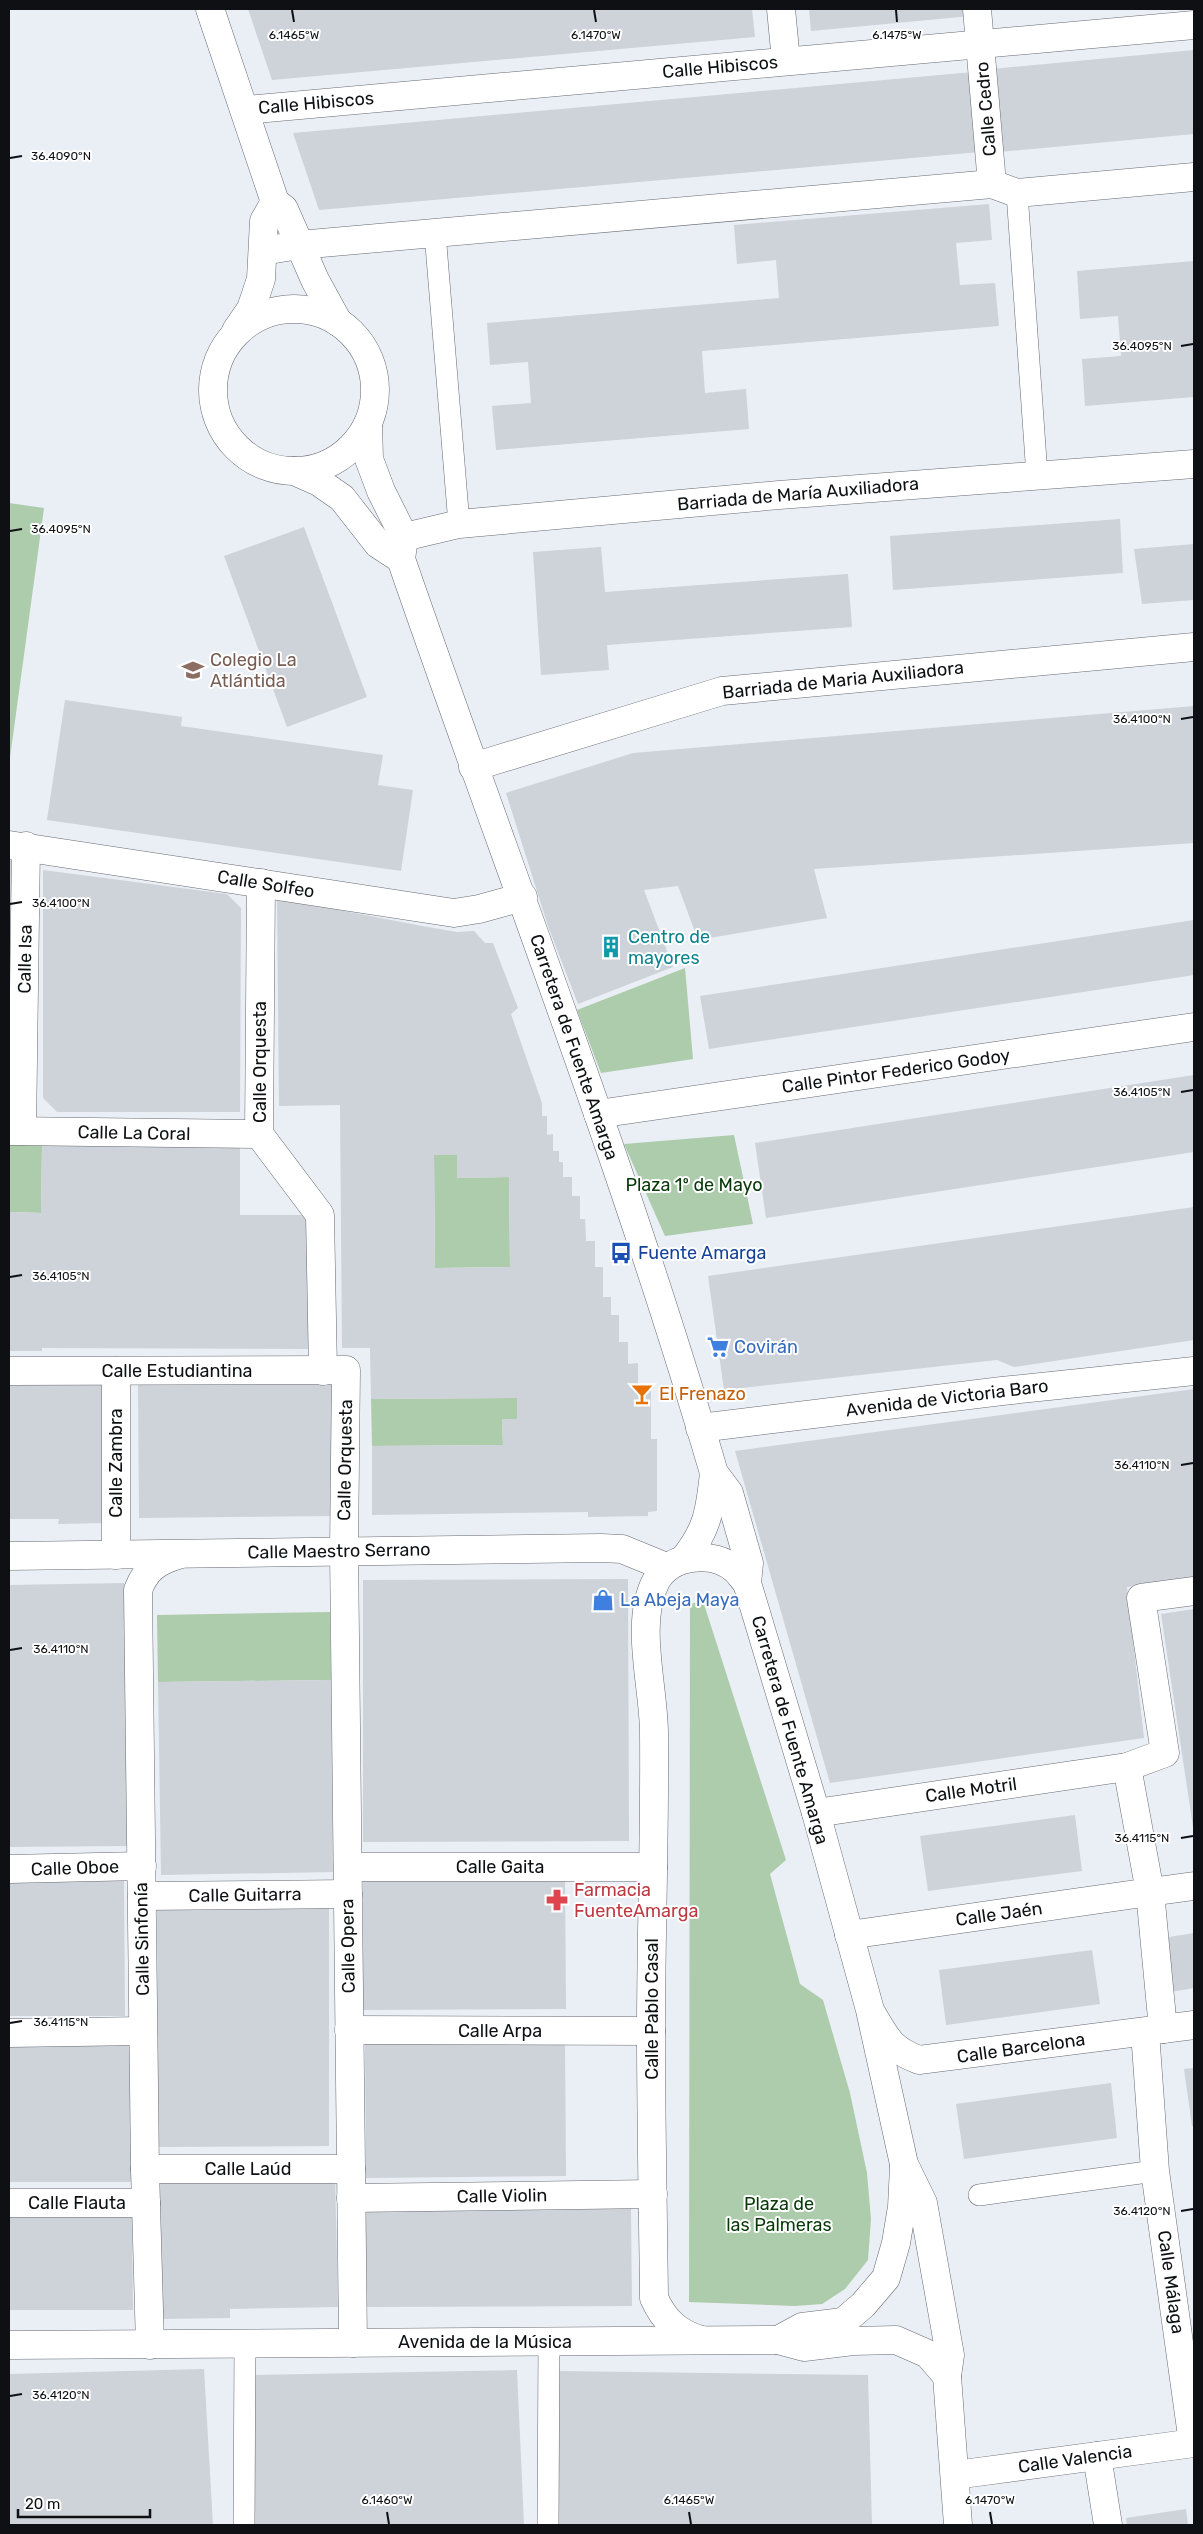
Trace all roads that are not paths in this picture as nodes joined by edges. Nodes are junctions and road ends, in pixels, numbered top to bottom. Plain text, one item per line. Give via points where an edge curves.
1 (210, 9) edge
2 (782, 9) edge
3 (977, 9) edge
4 (1194, 25) edge
5 (980, 43) junction
6 (786, 61) junction
7 (245, 110) junction
8 (1194, 177) edge
9 (1005, 188) junction
10 (275, 202) junction
11 (434, 233) junction
12 (300, 245) junction
13 (263, 251) junction
14 (338, 322) junction
15 (233, 337) junction
16 (368, 424) junction
17 (1194, 464) edge
18 (294, 471) junction
19 (1037, 475) junction
20 (459, 524) junction
21 (402, 548) junction
22 (1194, 647) edge
23 (473, 767) junction
24 (18, 846) edge
25 (261, 883) junction
26 (523, 897) junction
27 (1194, 1027) edge
28 (598, 1114) junction
29 (15, 1131) edge
30 (259, 1134) junction
31 (9, 1371) edge
32 (116, 1371) junction
33 (334, 1371) junction
34 (1194, 1371) edge
35 (700, 1428) junction
36 (714, 1473) junction
37 (344, 1550) junction
38 (116, 1555) junction
39 (178, 1555) junction
40 (9, 1556) edge
41 (675, 1563) junction
42 (747, 1583) junction
43 (1194, 1591) edge
44 (1127, 1767) junction
45 (816, 1813) junction
46 (142, 1866) junction
47 (348, 1867) junction
48 (653, 1867) junction
49 (9, 1869) edge
50 (1194, 1886) edge
51 (1150, 1892) junction
52 (348, 1894) junction
53 (142, 1896) junction
54 (849, 1935) junction
55 (870, 2010) junction
56 (1194, 2025) edge
57 (349, 2030) junction
58 (1154, 2030) junction
59 (143, 2031) junction
60 (651, 2032) junction
61 (9, 2033) edge
62 (904, 2164) junction
63 (145, 2169) junction
64 (351, 2169) junction
65 (1155, 2171) junction
66 (653, 2194) junction
67 (979, 2195) dead end
68 (351, 2198) junction
69 (146, 2202) junction
70 (9, 2203) edge
71 (778, 2340) junction
72 (549, 2341) junction
73 (704, 2341) junction
74 (352, 2343) junction
75 (245, 2344) junction
76 (9, 2345) edge
77 (150, 2345) junction
78 (947, 2376) junction
79 (1194, 2443) edge
80 (1097, 2456) junction
81 (955, 2475) junction
82 (244, 2525) edge
83 (548, 2525) edge
84 (958, 2525) edge
85 (1108, 2525) edge

1 - 7 street
2 - 6 street
3 - 5 street, Calle Cedro
4 - 5 street, Calle Hibiscos
5 - 6 street, Calle Hibiscos
5 - 9 street, Calle Cedro
6 - 7 street, Calle Hibiscos
7 - 10 street
8 - 9 street
9 - 11 street
9 - 19 lane
10 - 12 street via 284,209
10 - 13 street via 264,221
11 - 12 street
11 - 20 lane
12 - 13 street
12 - 14 street
13 - 15 street via 261,279 251,309
14 - 15 street via 317,312 294,308 250,321
14 - 16 street via 356,337 371,364 375,378 374,402
15 - 18 street via 220,356 213,378 213,401 220,423 232,443 249,458 271,468
16 - 18 street via 355,444 338,458 317,468
16 - 21 street, Carretera de Fuente Amarga via 369,458
17 - 19 street, Barriada de María Auxiliadora
18 - 21 street via 319,482 342,498 378,544
19 - 20 street, Barriada de María Auxiliadora
20 - 21 street, Barriada de María Auxiliadora
21 - 23 street, Carretera de Fuente Amarga
22 - 23 street, Barriada de Maria Auxiliadora via 722,691
23 - 26 street, Carretera de Fuente Amarga
24 - 25 street, Calle Solfeo
24 - 29 street, Calle Isa
25 - 26 street, Calle Solfeo via 454,913
25 - 30 street, Calle Orquesta
26 - 28 street, Carretera de Fuente Amarga
27 - 28 street, Calle Pintor Federico Godoy
28 - 35 street, Carretera de Fuente Amarga
29 - 30 street, Calle La Coral
30 - 33 street, Calle Orquesta via 320,1215
31 - 32 street, Calle Estudiantina
32 - 33 street, Calle Estudiantina
32 - 38 street, Calle Zambra
33 - 37 street, Calle Orquesta
34 - 35 street, Avenida de Victoria Baro
35 - 36 street, Carretera de Fuente Amarga
36 - 41 street, Calle Pablo Casal via 710,1507 699,1540
36 - 42 street, Carretera de Fuente Amarga via 729,1493 749,1563
37 - 39 street, Calle Maestro Serrano
37 - 41 street, Calle Maestro Serrano via 622,1549
37 - 47 street, Calle Opera
38 - 39 street, Calle Maestro Serrano
38 - 40 street, Calle Maestro Serrano
39 - 46 street, Calle Sinfonía via 152,1566 143,1576 138,1590
41 - 42 street via 702,1557 720,1560 736,1570
41 - 48 street, Calle Pablo Casal via 656,1582 647,1607 654,1730
42 - 45 street, Carretera de Fuente Amarga
43 - 44 street, Calle Motril via 1141,1598 1165,1753
44 - 45 street, Calle Motril
44 - 51 street, Calle Málaga
45 - 54 street, Carretera de Fuente Amarga
46 - 49 street, Calle Oboe
46 - 53 street, Calle Sinfonía
47 - 48 street, Calle Gaita
47 - 52 street, Calle Opera
48 - 60 street, Calle Pablo Casal
50 - 51 street, Calle Jaén
51 - 54 street, Calle Jaén
51 - 58 street, Calle Málaga
52 - 53 street, Calle Guitarra
52 - 57 street, Calle Opera
53 - 59 street, Calle Sinfonía
54 - 55 street, Carretera de Fuente Amarga
55 - 58 street, Calle Barcelona via 891,2045 919,2060
55 - 62 street, Carretera de Fuente Amarga
56 - 58 street, Calle Barcelona
57 - 60 street, Calle Arpa
57 - 64 street, Calle Opera
58 - 65 street, Calle Málaga
59 - 61 street
59 - 63 street, Calle Sinfonía
60 - 66 street, Calle Pablo Casal
62 - 71 street via 902,2207 886,2278 863,2305 842,2322 802,2327
62 - 78 street, Carretera de Fuente Amarga via 923,2203 950,2355
63 - 64 street, Calle Laúd
63 - 69 street, Calle Sinfonía
64 - 68 street, Calle Opera
65 - 67 lane
65 - 79 street, Calle Málaga
66 - 68 street, Calle Violin
66 - 73 street, Calle Pablo Casal via 654,2298 673,2326
68 - 74 street, Calle Opera
69 - 70 street, Calle Flauta
69 - 77 street, Calle Sinfonía
71 - 73 street, Avenida de la Música
71 - 78 street, Avenida de la Música via 804,2347 853,2340 896,2340 928,2354
72 - 73 street, Avenida de la Música
72 - 74 street, Avenida de la Música
72 - 83 lane
74 - 75 street, Avenida de la Música
75 - 77 street, Avenida de la Música
75 - 82 lane
76 - 77 street, Avenida de la Música
78 - 81 street, Carretera de Fuente Amarga
79 - 80 street, Calle Valencia
80 - 81 street, Calle Valencia
80 - 85 street
81 - 84 street, Carretera de Fuente Amarga

